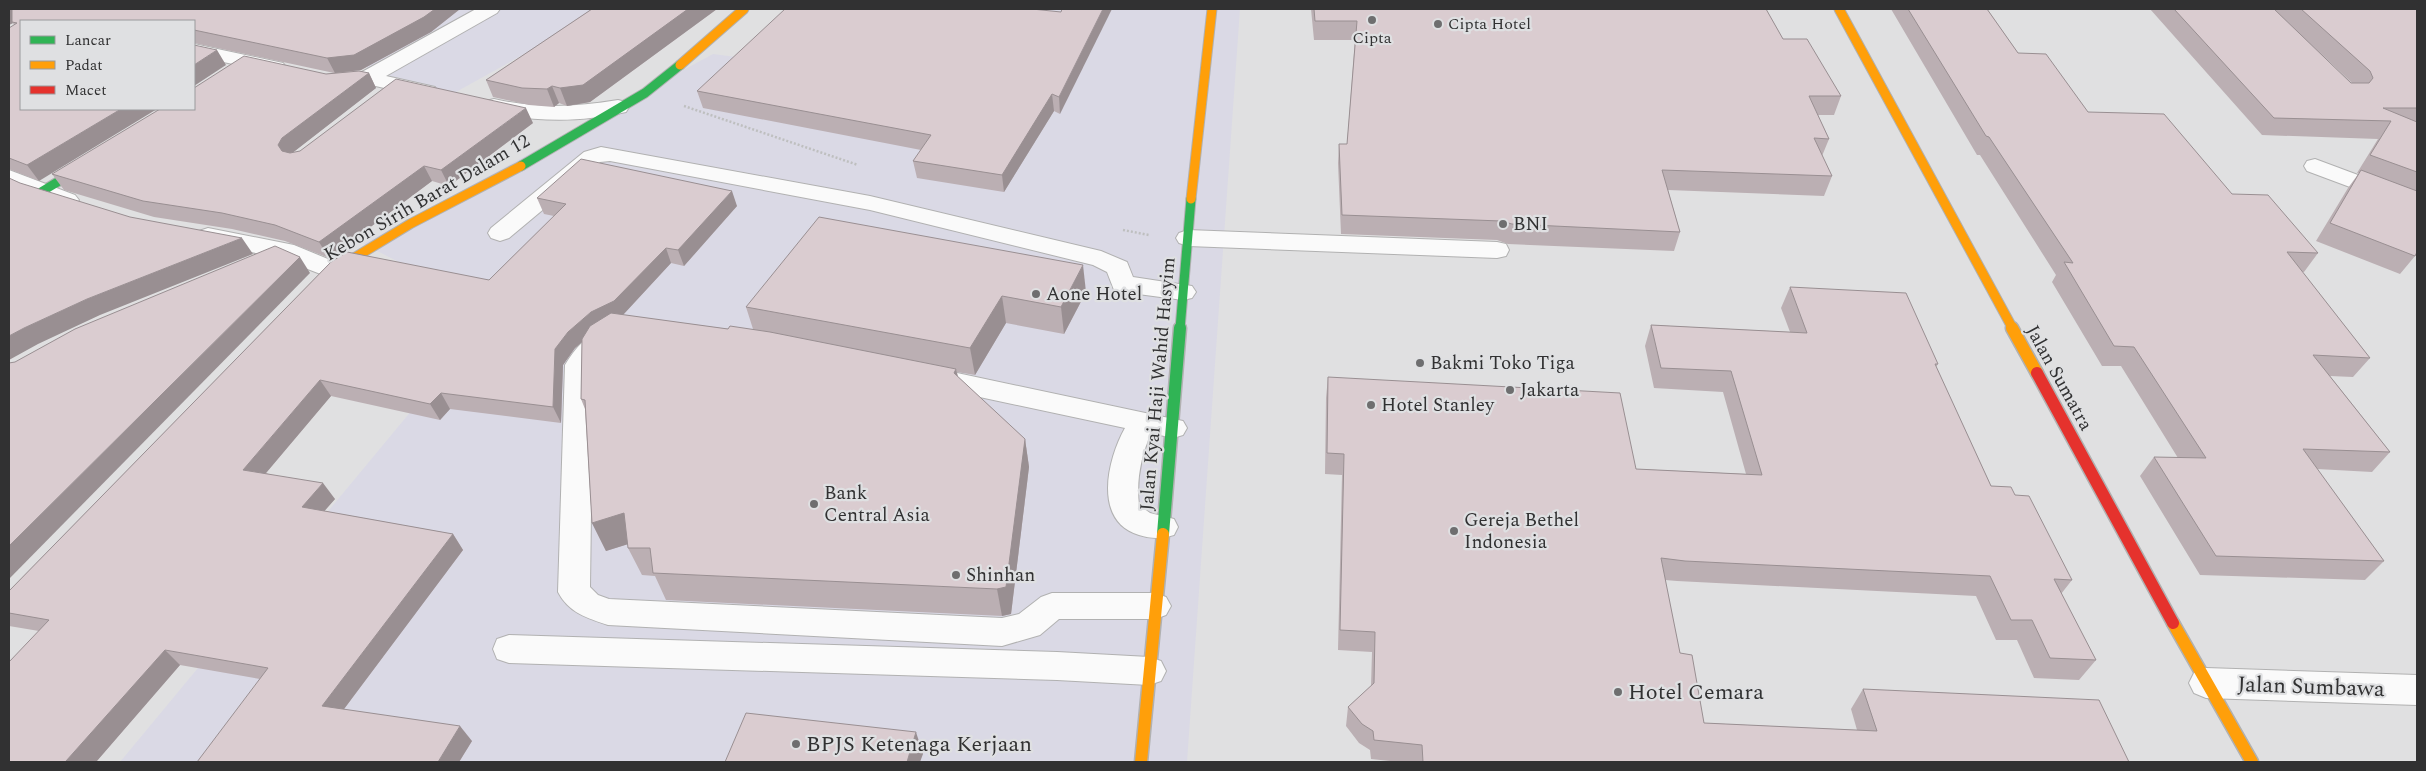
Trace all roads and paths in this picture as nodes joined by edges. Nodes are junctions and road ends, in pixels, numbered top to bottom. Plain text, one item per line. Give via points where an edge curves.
1 (490, 9) edge
2 (744, 9) edge
3 (1212, 9) edge
4 (1839, 9) edge
5 (195, 50) edge
6 (250, 61) junction
7 (226, 76) edge
8 (367, 78) junction
9 (398, 85) junction
10 (645, 93) junction
11 (448, 96) edge
12 (375, 102) edge
13 (475, 102) edge
14 (618, 106) junction
15 (98, 158) edge
16 (861, 166) dead end
17 (2315, 166) dead end
18 (9, 178) edge
19 (41, 192) junction
20 (2417, 205) edge
21 (87, 206) edge
22 (1116, 228) dead end
23 (187, 232) edge
24 (500, 233) dead end
25 (1188, 240) junction
26 (1497, 250) edge
27 (285, 252) junction
28 (249, 268) edge
29 (325, 276) joint
30 (1183, 292) junction
31 (626, 326) edge
32 (904, 372) edge
33 (1143, 422) junction
34 (1173, 428) junction
35 (1163, 527) junction
36 (1155, 606) junction
37 (509, 649) dead end
38 (1149, 672) junction
39 (2206, 683) junction
40 (2417, 690) edge
41 (1141, 762) edge
42 (2252, 762) edge

1 - 8 street
2 - 10 street, Kebon Sirih Barat Dalam 12
3 - 25 street, Jalan Kyai Haji Wahid Hasyim via 1194,156
4 - 39 street, Jalan Sumatra
5 - 6 street
6 - 7 street
6 - 8 street via 308,76 344,81
8 - 9 street
9 - 11 street
9 - 12 street
10 - 14 street, Kebon Sirih Barat Dalam 12
10 - 16 path
13 - 14 street via 529,114 558,116
14 - 29 street, Kebon Sirih Barat Dalam 12 via 490,184 410,224
15 - 19 street
17 - 20 street
18 - 19 street
19 - 21 street
22 - 25 path
23 - 27 street
24 - 30 street via 592,157 610,154 870,203 1101,259 1118,268 1123,284
25 - 26 street
25 - 30 street, Jalan Kyai Haji Wahid Hasyim
27 - 28 street
27 - 29 street
30 - 34 street, Jalan Kyai Haji Wahid Hasyim
31 - 36 street via 592,347 579,365 574,592 587,604 608,612 1002,632 1029,625 1052,606
32 - 33 street
33 - 34 street
33 - 35 street via 1135,434 1127,459 1123,500 1125,510 1142,524
34 - 35 street, Jalan Kyai Haji Wahid Hasyim
35 - 36 street, Jalan Kyai Haji Wahid Hasyim
36 - 38 street, Jalan Kyai Haji Wahid Hasyim
37 - 38 street via 1057,666
38 - 41 street, Jalan Kyai Haji Wahid Hasyim
39 - 40 street, Jalan Sumbawa
39 - 42 street, Jalan Sumatra

